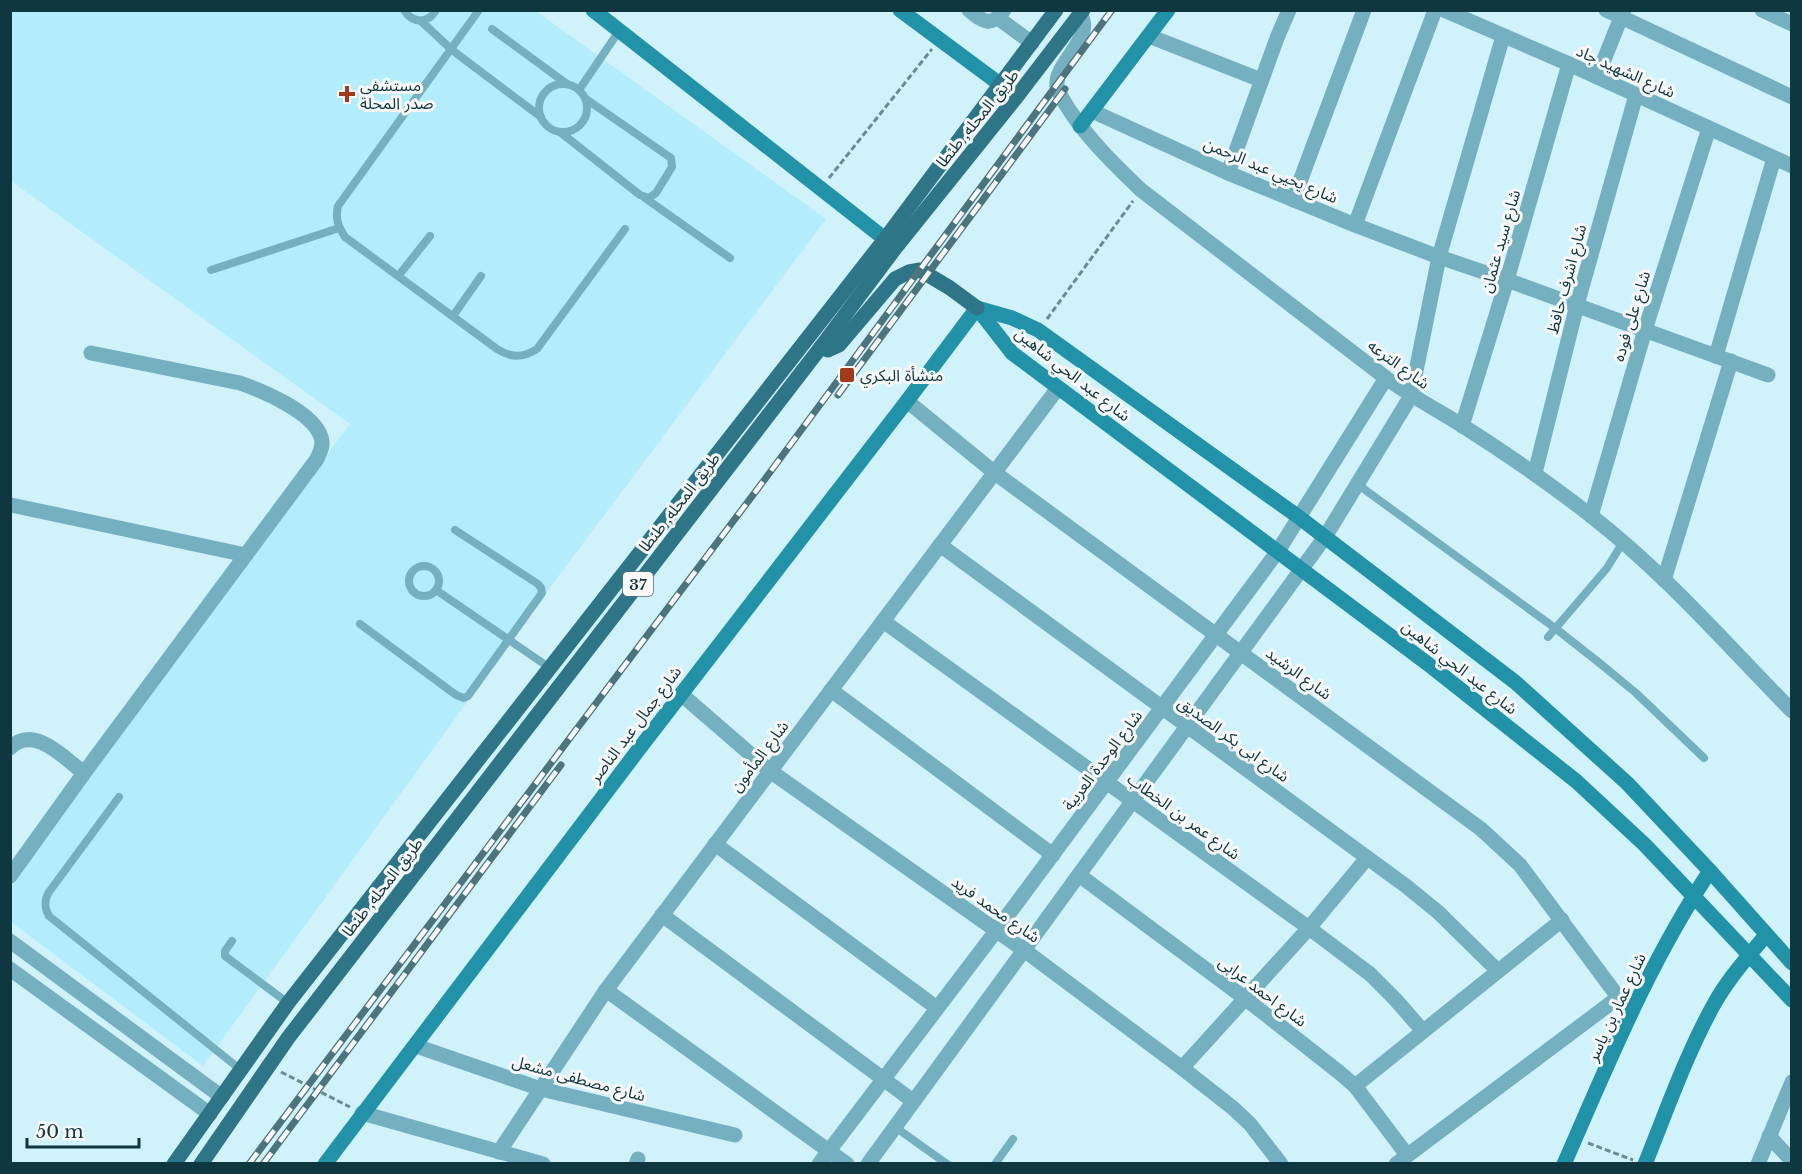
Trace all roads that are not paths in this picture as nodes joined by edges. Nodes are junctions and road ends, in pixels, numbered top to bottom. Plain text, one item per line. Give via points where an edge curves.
1 (404, 10) edge
2 (436, 10) edge
3 (479, 10) edge
4 (593, 10) edge
5 (900, 10) edge
6 (969, 10) edge
7 (1056, 10) edge
8 (1168, 10) edge
9 (1289, 10) edge
10 (1364, 10) edge
11 (1435, 10) edge
12 (1444, 10) edge
13 (1606, 10) edge
14 (1762, 10) edge
15 (1082, 13) edge
16 (1001, 14) edge
17 (1623, 14) edge
18 (421, 21) junction
19 (1791, 24) edge
20 (492, 29) dead end
21 (619, 31) junction
22 (1149, 36) junction
23 (1503, 36) junction
24 (1032, 43) junction
25 (452, 50) junction
26 (1569, 64) junction
27 (1597, 77) junction
28 (1261, 80) junction
29 (567, 84) junction
30 (1001, 84) junction
31 (579, 90) junction
32 (1636, 95) junction
33 (1791, 97) edge
34 (586, 99) junction
35 (1092, 111) junction
36 (541, 117) junction
37 (1080, 126) junction
38 (1708, 128) junction
39 (560, 132) junction
40 (1774, 158) junction
41 (1791, 166) edge
42 (1228, 173) junction
43 (644, 197) junction
44 (1293, 200) junction
45 (1355, 225) junction
46 (339, 228) junction
47 (625, 229) dead end
48 (430, 236) dead end
49 (885, 239) junction
50 (1439, 257) junction
51 (730, 258) dead end
52 (211, 270) dead end
53 (399, 275) junction
54 (481, 276) dead end
55 (1507, 280) junction
56 (1577, 305) junction
57 (977, 308) junction
58 (453, 316) junction
59 (1645, 330) junction
60 (821, 347) junction
61 (91, 352) dead end
62 (1716, 356) junction
63 (1731, 362) junction
64 (1768, 375) dead end
65 (1386, 378) junction
66 (1058, 388) junction
67 (1411, 396) junction
68 (908, 401) junction
69 (1462, 426) junction
70 (995, 473) junction
71 (1535, 474) junction
72 (1358, 484) junction
73 (11, 505) edge
74 (1591, 516) junction
75 (1300, 518) junction
76 (455, 530) dead end
77 (1325, 537) junction
78 (1623, 542) junction
79 (940, 545) junction
80 (1278, 551) junction
81 (246, 555) junction
82 (1301, 568) junction
83 (1664, 580) junction
84 (436, 590) dead end
85 (883, 621) junction
86 (360, 624) dead end
87 (1555, 628) junction
88 (1217, 635) junction
89 (1548, 637) dead end
90 (509, 639) junction
91 (1241, 652) junction
92 (550, 668) junction
93 (831, 690) junction
94 (681, 694) junction
95 (1162, 709) junction
96 (1791, 711) edge
97 (1187, 726) junction
98 (10, 748) edge
99 (1704, 758) dead end
100 (770, 771) junction
101 (84, 772) junction
102 (1107, 783) junction
103 (119, 797) dead end
104 (1132, 801) junction
105 (715, 844) junction
106 (1053, 855) junction
107 (1367, 858) junction
108 (1710, 871) junction
109 (1079, 875) junction
110 (10, 876) edge
111 (1693, 897) junction
112 (662, 915) junction
113 (1562, 920) junction
114 (1309, 928) junction
115 (996, 931) junction
116 (1766, 936) junction
117 (10, 941) edge
118 (232, 941) dead end
119 (1024, 950) junction
120 (1749, 956) junction
121 (1791, 963) edge
122 (10, 969) edge
123 (1498, 971) junction
124 (606, 990) junction
125 (1620, 997) junction
126 (1246, 999) junction
127 (1791, 1000) edge
128 (288, 1003) junction
129 (938, 1008) junction
130 (1630, 1013) junction
131 (1423, 1031) junction
132 (416, 1046) junction
133 (1182, 1068) junction
134 (241, 1070) junction
135 (883, 1079) junction
136 (1791, 1082) edge
137 (1355, 1086) junction
138 (541, 1089) junction
139 (222, 1097) junction
140 (913, 1101) junction
141 (362, 1113) junction
142 (210, 1114) junction
143 (895, 1127) junction
144 (735, 1136) dead end
145 (1769, 1136) junction
146 (1013, 1139) dead end
147 (499, 1152) junction
148 (823, 1157) edge
149 (1402, 1159) edge
150 (1791, 1161) edge
151 (1639, 1162) edge
152 (174, 1164) edge
153 (201, 1164) edge
154 (325, 1164) edge
155 (543, 1164) edge
156 (847, 1164) edge
157 (868, 1164) edge
158 (947, 1164) edge
159 (995, 1164) edge
160 (1281, 1164) edge
161 (1564, 1164) edge
162 (1758, 1164) edge

1 - 18 lane via 411,19
2 - 18 lane via 433,16
3 - 25 lane
4 - 21 street
5 - 30 street
6 - 16 street via 991,22
7 - 24 main road, طريق المحله, طنطا / 37
8 - 22 street
9 - 28 street
10 - 44 street
11 - 45 street
12 - 23 street, شارع الشهيد جاد
13 - 17 street
14 - 19 street
15 - 37 street, شارع الترعه via 1083,31 1059,72 1057,84
15 - 60 main road, طريق المحله, طنطا / 37
16 - 24 street
17 - 27 street
17 - 33 street
18 - 25 lane
20 - 29 lane
21 - 31 lane
21 - 49 street
22 - 28 street
22 - 35 street
23 - 26 street, شارع الشهيد جاد
23 - 50 street
24 - 30 main road, طريق المحله, طنطا / 37
25 - 36 lane
25 - 46 lane via 338,206
26 - 27 street, شارع الشهيد جاد
26 - 55 street, شارع سيد عثمان
27 - 32 street, شارع الشهيد جاد
28 - 42 street
29 - 31 lane
29 - 36 lane via 544,93
30 - 49 main road, طريق المحله, طنطا / 37
31 - 34 lane
32 - 38 street, شارع الشهيد جاد
32 - 56 street, شارع اشرف حافظ
34 - 39 lane via 582,123 576,129
34 - 43 lane via 671,158 672,167 656,193
35 - 37 street
35 - 42 street, شارع يحيي عبد الرحمن
36 - 39 lane via 545,124
37 - 65 street, شارع الترعه via 1141,190
38 - 40 street, شارع الشهيد جاد
38 - 59 street, شارع على فوده
39 - 43 lane
40 - 41 street, شارع الشهيد جاد
40 - 62 street
42 - 44 street, شارع يحيي عبد الرحمن
43 - 51 lane
44 - 45 street, شارع يحيي عبد الرحمن
45 - 50 street, شارع يحيي عبد الرحمن
46 - 52 lane
46 - 53 lane via 345,237
47 - 58 lane via 530,354 505,354
48 - 53 lane
49 - 92 main road, طريق المحله, طنطا / 37
50 - 55 street, شارع يحيي عبد الرحمن
50 - 67 street
53 - 58 lane
54 - 58 lane
55 - 56 street, شارع يحيي عبد الرحمن
55 - 69 street, شارع سيد عثمان
56 - 59 street, شارع يحيي عبد الرحمن
56 - 71 street, شارع اشرف حافظ
57 - 60 main road via 920,270 909,272 895,279 838,345 828,350
57 - 66 street, شارع عبد الحي شاهين via 1011,353
57 - 68 street, شارع جمال عبد الناصر
57 - 75 street, شارع عبد الحي شاهين via 1038,330
59 - 62 street, شارع يحيي عبد الرحمن
59 - 74 street, شارع على فوده
60 - 153 main road, طريق المحله, طنطا / 37 via 310,1009
61 - 81 street via 257,388 316,427 322,438 322,450
62 - 63 street, شارع يحيي عبد الرحمن
63 - 64 street, شارع يحيي عبد الرحمن
63 - 83 street
65 - 67 street, شارع الترعه
65 - 75 street, شارع الوحدة العربية
66 - 70 street, شارع المأمون
66 - 80 street, شارع عبد الحي شاهين
67 - 69 street, شارع الترعه
67 - 72 street
68 - 70 street, شارع الرشيد
68 - 94 street, شارع جمال عبد الناصر
69 - 71 street, شارع الترعه
70 - 79 street, شارع المأمون
70 - 88 street, شارع الرشيد
71 - 74 street, شارع الترعه
72 - 77 street
72 - 87 lane
73 - 81 street
74 - 78 street, شارع الترعه
75 - 77 street, شارع عبد الحي شاهين
75 - 80 street, شارع الوحدة العربية
76 - 90 lane via 541,588 539,598
77 - 82 street
77 - 108 street, شارع عبد الحي شاهين via 1515,682 1627,783
78 - 83 street, شارع الترعه
78 - 87 lane via 1607,568
79 - 85 street, شارع المأمون
79 - 95 street, شارع ابى بكر الصديق
80 - 82 street, شارع عبد الحي شاهين
80 - 88 street, شارع الوحدة العربية
81 - 101 street
82 - 91 street
82 - 111 street, شارع عبد الحي شاهين via 1576,780
83 - 96 street, شارع الترعه
84 - 90 lane
85 - 93 street, شارع المأمون
85 - 102 street, شارع عمر بن الخطاب
86 - 90 lane via 459,698 471,693
87 - 89 lane
87 - 99 lane via 1636,693
88 - 91 street, شارع الرشيد
88 - 95 street, شارع الوحدة العربية
90 - 92 lane
91 - 97 street
91 - 113 street, شارع الرشيد via 1481,829 1520,865
92 - 128 main road, طريق المحله, طنطا / 37
93 - 100 street, شارع المأمون
93 - 106 street
94 - 100 street, شارع محمد فريد
94 - 132 street, شارع جمال عبد الناصر
95 - 97 street, شارع ابى بكر الصديق
95 - 102 street, شارع الوحدة العربية
97 - 104 street
97 - 107 street, شارع ابى بكر الصديق
98 - 101 street via 34,739
100 - 105 street, شارع المأمون
100 - 115 street, شارع محمد فريد
101 - 110 street
102 - 104 street, شارع عمر بن الخطاب
102 - 106 street, شارع الوحدة العربية
103 - 134 lane via 49,892 46,910
104 - 109 street
104 - 114 street, شارع عمر بن الخطاب
105 - 112 street, شارع المأمون
105 - 129 street
106 - 115 street, شارع الوحدة العربية
107 - 114 street
107 - 123 street, شارع ابى بكر الصديق via 1438,912
108 - 111 street, شارع عمار بن ياسر
108 - 116 street, شارع عبد الحي شاهين
109 - 119 street
109 - 126 street, شارع احمد عرابى
111 - 120 street, شارع عبد الحي شاهين
111 - 130 street, شارع عمار بن ياسر
112 - 124 street, شارع المأمون
112 - 135 street
113 - 123 street
113 - 125 street, شارع الرشيد
114 - 126 street
114 - 131 street, شارع عمر بن الخطاب via 1370,974
115 - 119 street, شارع محمد فريد
115 - 129 street, شارع الوحدة العربية
116 - 120 street
116 - 121 street, شارع عبد الحي شاهين
117 - 139 street
118 - 128 lane via 225,956
119 - 133 street, شارع محمد فريد
119 - 140 street
120 - 127 street, شارع عبد الحي شاهين
120 - 151 street via 1714,1004
122 - 142 street
123 - 131 street
124 - 138 street, شارع المأمون
124 - 148 street
125 - 130 street, شارع الرشيد
125 - 149 street
126 - 133 street
126 - 137 street, شارع احمد عرابى
128 - 134 main road, طريق المحله, طنطا / 37
129 - 135 street, شارع الوحدة العربية
130 - 161 street, شارع عمار بن ياسر
131 - 137 street
132 - 138 street, شارع مصطفى مشعل
132 - 141 street, شارع جمال عبد الناصر
133 - 160 street, شارع محمد فريد via 1250,1124
134 - 139 main road, طريق المحله, طنطا / 37
135 - 140 street
135 - 148 street, شارع الوحدة العربية
136 - 145 street
137 - 149 street, شارع احمد عرابى
138 - 144 street, شارع مصطفى مشعل
138 - 147 street, شارع المأمون
139 - 142 main road, طريق المحله, طنطا / 37
140 - 143 street
141 - 147 street
141 - 154 street, شارع جمال عبد الناصر
142 - 152 main road, طريق المحله, طنطا / 37
143 - 157 street
143 - 158 lane
145 - 150 street
145 - 162 street
146 - 159 lane
147 - 155 street
148 - 156 street

